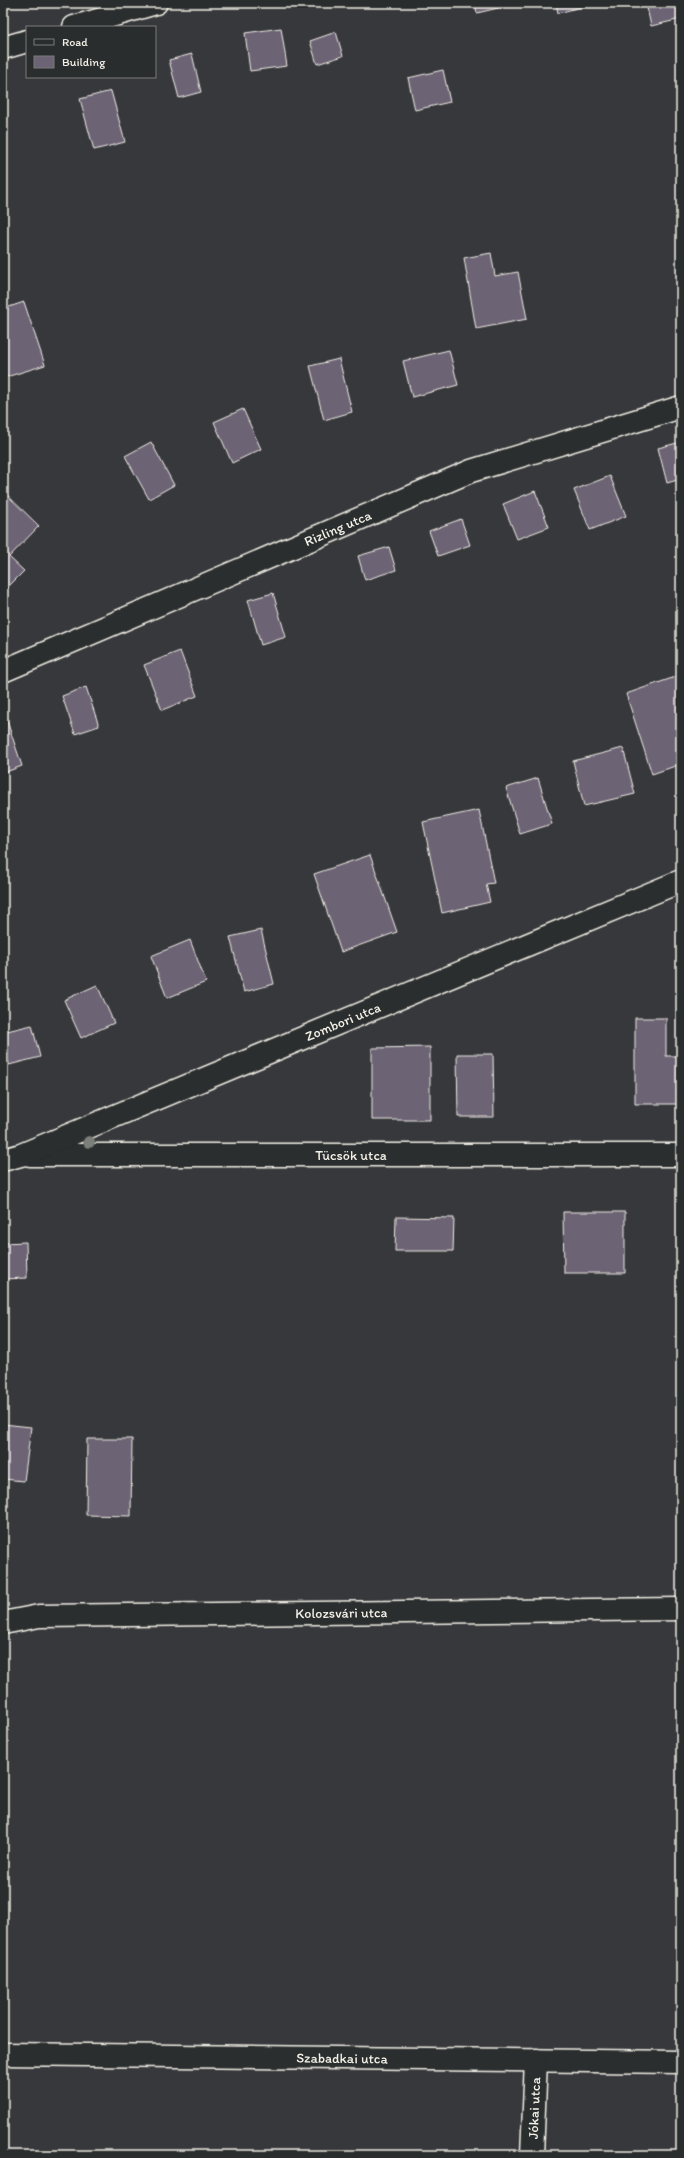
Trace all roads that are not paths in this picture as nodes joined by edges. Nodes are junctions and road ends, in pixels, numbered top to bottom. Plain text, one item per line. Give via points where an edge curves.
1 (156, 3) edge
2 (77, 26) edge
3 (26, 41) edge
4 (3, 48) edge
5 (681, 407) edge
6 (3, 671) edge
7 (681, 881) edge
8 (681, 1155) edge
9 (12, 1158) edge
10 (681, 1609) edge
11 (3, 1623) edge
12 (3, 2054) edge
13 (536, 2060) junction
14 (681, 2062) edge
15 (532, 2155) edge

1 - 2 street
3 - 4 street
5 - 6 street, Rizling utca via 471,471
7 - 9 street, Zombori utca
8 - 9 street, Tücsök utca
10 - 11 street, Kolozsvári utca via 39,1616
12 - 13 street, Szabadkai utca
13 - 14 street, Szabadkai utca
13 - 15 street, Jókai utca

